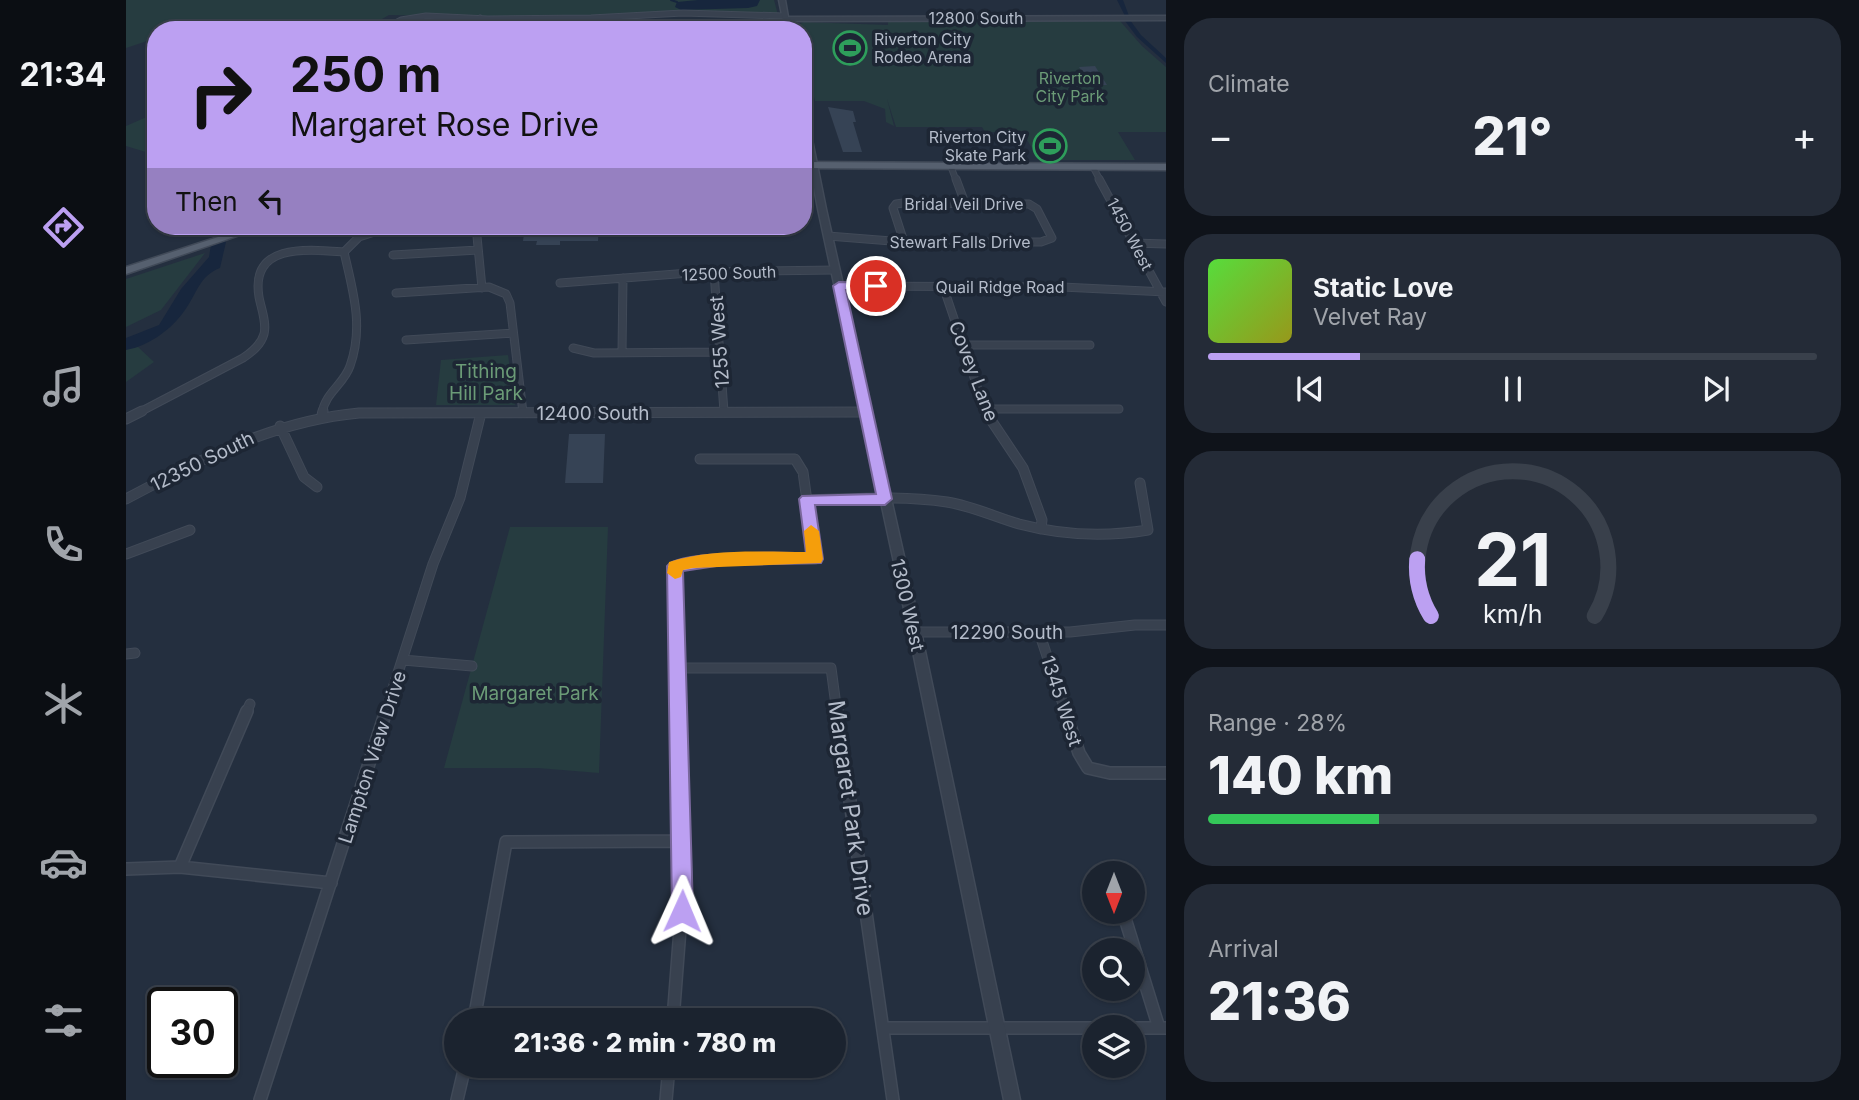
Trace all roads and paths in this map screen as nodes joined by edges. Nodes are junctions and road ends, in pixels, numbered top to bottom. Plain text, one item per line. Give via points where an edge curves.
1 (782, 0) edge
2 (610, 17) junction
3 (786, 17) junction
4 (480, 18) junction
5 (1166, 18) edge
6 (400, 21) edge
7 (479, 21) edge
8 (610, 21) edge
9 (787, 21) edge
10 (812, 167) edge
11 (951, 167) junction
12 (1093, 167) junction
13 (1166, 167) edge
14 (812, 178) edge
15 (965, 203) junction
16 (221, 235) edge
17 (362, 235) edge
18 (477, 235) edge
19 (828, 236) junction
20 (1051, 240) joint
21 (904, 242) junction
22 (1133, 243) junction
23 (1166, 244) edge
24 (186, 247) junction
25 (478, 250) junction
26 (344, 252) junction
27 (393, 254) dead end
28 (126, 264) edge
29 (835, 270) junction
30 (126, 271) edge
31 (714, 272) junction
32 (623, 278) junction
33 (560, 283) dead end
34 (839, 286) junction
35 (943, 286) junction
36 (482, 288) junction
37 (1163, 291) edge
38 (396, 293) dead end
39 (1166, 302) edge
40 (513, 333) junction
41 (406, 340) dead end
42 (962, 345) junction
43 (1090, 345) dead end
44 (573, 348) dead end
45 (622, 352) junction
46 (720, 352) junction
47 (984, 409) junction
48 (1119, 409) dead end
49 (724, 412) junction
50 (866, 412) junction
51 (481, 413) junction
52 (523, 413) junction
53 (321, 415) junction
54 (126, 419) edge
55 (280, 426) junction
56 (700, 459) dead end
57 (795, 459) joint
58 (1140, 483) dead end
59 (317, 487) dead end
60 (126, 499) edge
61 (807, 499) junction
62 (885, 499) junction
63 (1041, 529) junction
64 (190, 530) dead end
65 (126, 554) edge
66 (1166, 625) edge
67 (915, 632) junction
68 (1039, 632) junction
69 (403, 660) junction
70 (472, 666) dead end
71 (678, 668) junction
72 (250, 704) dead end
73 (1166, 773) edge
74 (682, 841) junction
75 (180, 867) junction
76 (126, 869) edge
77 (331, 883) junction
78 (1127, 924) edge
79 (476, 1008) edge
80 (674, 1008) edge
81 (883, 1028) junction
82 (997, 1028) junction
83 (1082, 1028) edge
84 (1145, 1028) edge
85 (1163, 1028) edge
86 (462, 1078) edge
87 (668, 1078) edge
88 (260, 1100) edge
89 (457, 1100) edge
90 (666, 1100) edge
91 (893, 1100) edge
92 (1012, 1100) edge

1 - 3 street
2 - 3 street via 683,13
2 - 4 street
2 - 8 street
3 - 5 street, 12800 South
3 - 9 street
4 - 6 street via 426,16
4 - 7 street
10 - 11 main road
11 - 12 main road
11 - 15 street
12 - 13 main road
12 - 22 street, 1450 West
14 - 19 street, 1300 West
15 - 20 street, Bridal Veil Drive via 1034,206
15 - 21 street, Bridal Veil Drive via 896,204 893,209
16 - 24 main road
17 - 26 street
18 - 25 street
19 - 21 street, Stewart Falls Drive
19 - 29 street, 1300 West
20 - 21 street, Stewart Falls Drive
22 - 23 street
22 - 37 street, 1450 West
24 - 28 main road
24 - 30 main road
25 - 27 street
25 - 36 street
26 - 53 street via 358,328 351,364 324,402
26 - 54 street via 293,251 266,263 257,277 265,328 257,348
29 - 31 street, 12500 South
29 - 34 street, 1300 West
31 - 32 street, 12500 South
31 - 46 street, 1255 West
32 - 33 street, 12500 South
32 - 45 street
34 - 35 street, Quail Ridge Road
34 - 50 street, 1300 West
35 - 37 street, Quail Ridge Road
35 - 42 street, Covey Lane
36 - 38 street
36 - 40 street via 499,290 508,297
37 - 39 street, 1450 West
40 - 41 street
40 - 52 street
42 - 43 street
42 - 47 street, Covey Lane
44 - 45 street
45 - 46 street
46 - 49 street, 1255 West
47 - 48 street
47 - 63 street, Covey Lane via 1023,468 1042,520
49 - 50 street, 12400 South
49 - 52 street, 12400 South
50 - 62 street, 1300 West
51 - 52 street, 12400 South
51 - 53 street, 12400 South
51 - 69 street, Lampton View Drive via 460,498 433,564
53 - 55 street, 12400 South
55 - 59 street via 304,477
55 - 60 street, 12350 South via 231,444
56 - 57 street
57 - 61 street via 801,465
58 - 63 street via 1148,530
61 - 62 street
61 - 71 street via 815,559 723,559 675,566
62 - 63 street via 948,502
62 - 67 street, 1300 West
64 - 65 street
66 - 68 street, 12290 South
67 - 68 street, 12290 South
67 - 82 street, 1300 West
68 - 73 street, 1345 West via 1088,768 1110,773
69 - 70 street
69 - 77 street, Lampton View Drive
71 - 74 street
71 - 81 street, Margaret Park Drive via 831,668
72 - 75 street
74 - 79 street via 506,842
74 - 80 street
75 - 76 street
75 - 77 street
77 - 88 street, Lampton View Drive
78 - 85 street
81 - 82 street
81 - 91 street, Margaret Park Drive
82 - 83 street
82 - 92 street, 1300 West
84 - 85 street
86 - 89 street
87 - 90 street

